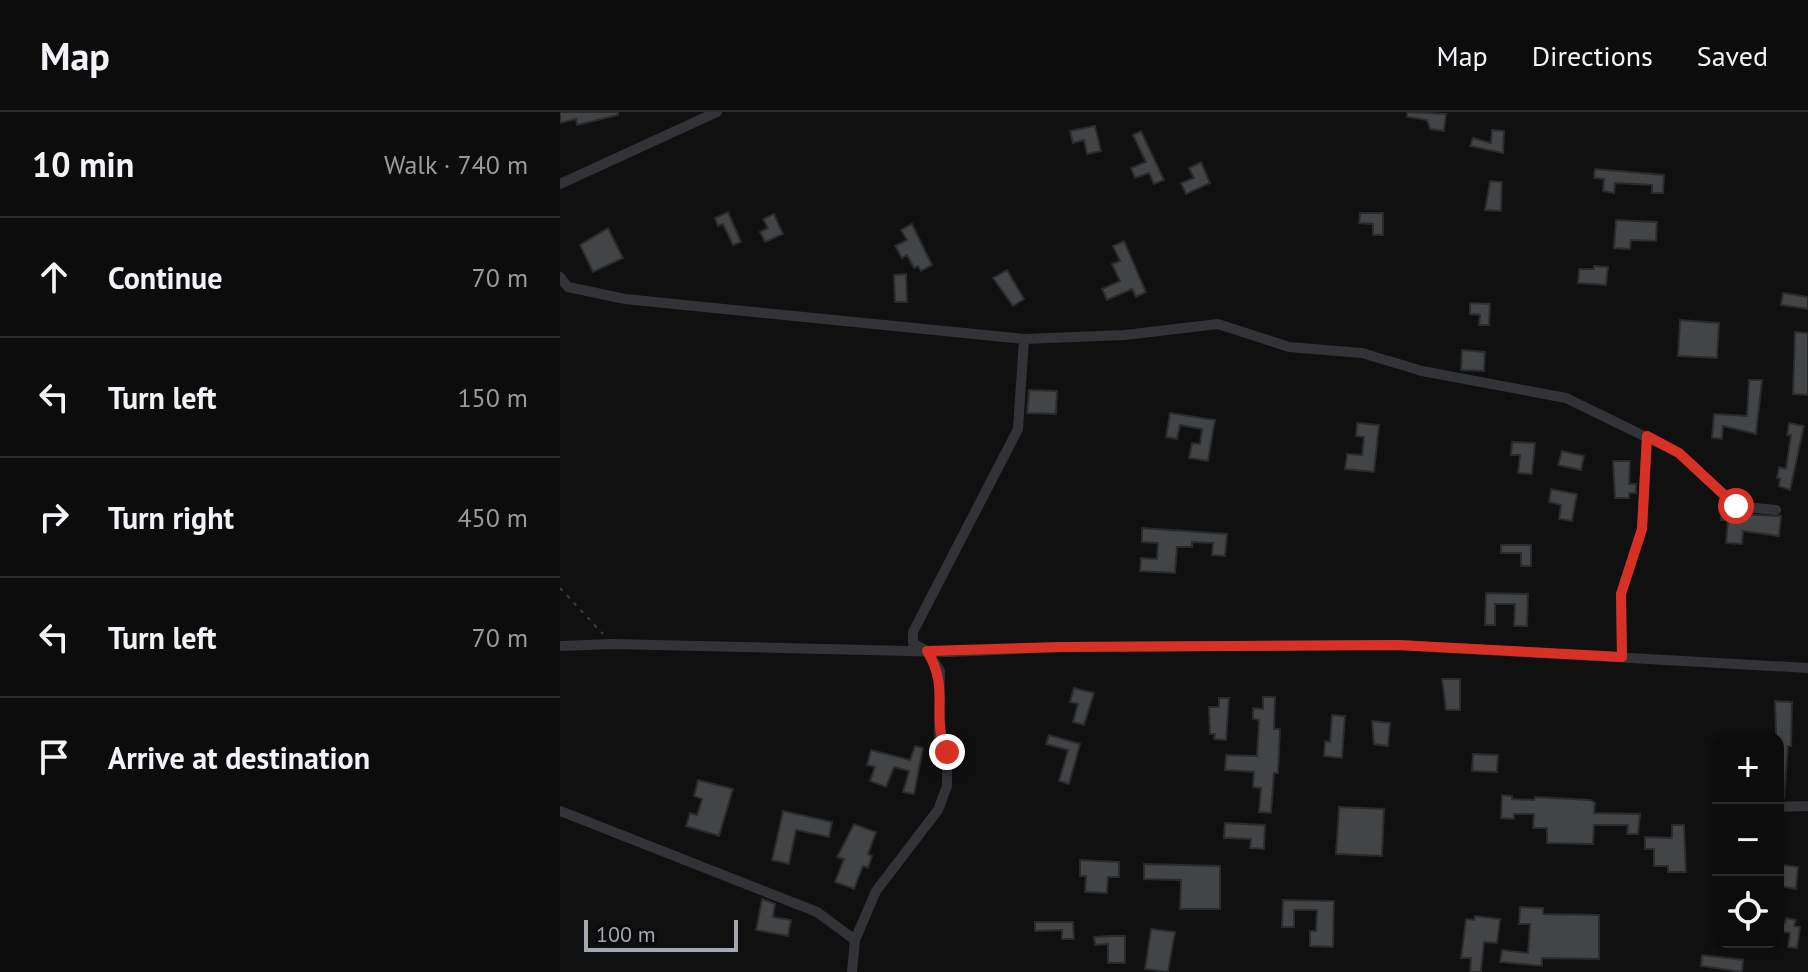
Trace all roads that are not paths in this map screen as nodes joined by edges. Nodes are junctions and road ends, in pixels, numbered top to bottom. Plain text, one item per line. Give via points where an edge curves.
1 (717, 112) edge
2 (560, 184) edge
3 (560, 277) edge
4 (1024, 339) junction
5 (1647, 436) junction
6 (1776, 510) dead end
7 (560, 646) edge
8 (927, 651) junction
9 (1622, 657) junction
10 (1808, 668) edge
11 (1808, 806) edge
12 (1784, 807) edge
13 (560, 811) edge
14 (855, 940) junction
15 (852, 972) edge

1 - 2 street
3 - 4 street via 568,287 625,299
4 - 5 street via 1218,324 1289,347 1362,353 1422,371 1566,398
4 - 8 street via 1018,429 913,632 913,643
5 - 6 street via 1679,453 1736,506
5 - 9 street via 1642,529 1621,594
7 - 8 street
8 - 9 street via 1398,645
8 - 14 street via 940,671 939,736 947,752 947,786 938,810 876,891
9 - 10 street
11 - 12 street
13 - 14 street via 817,912
14 - 15 street

